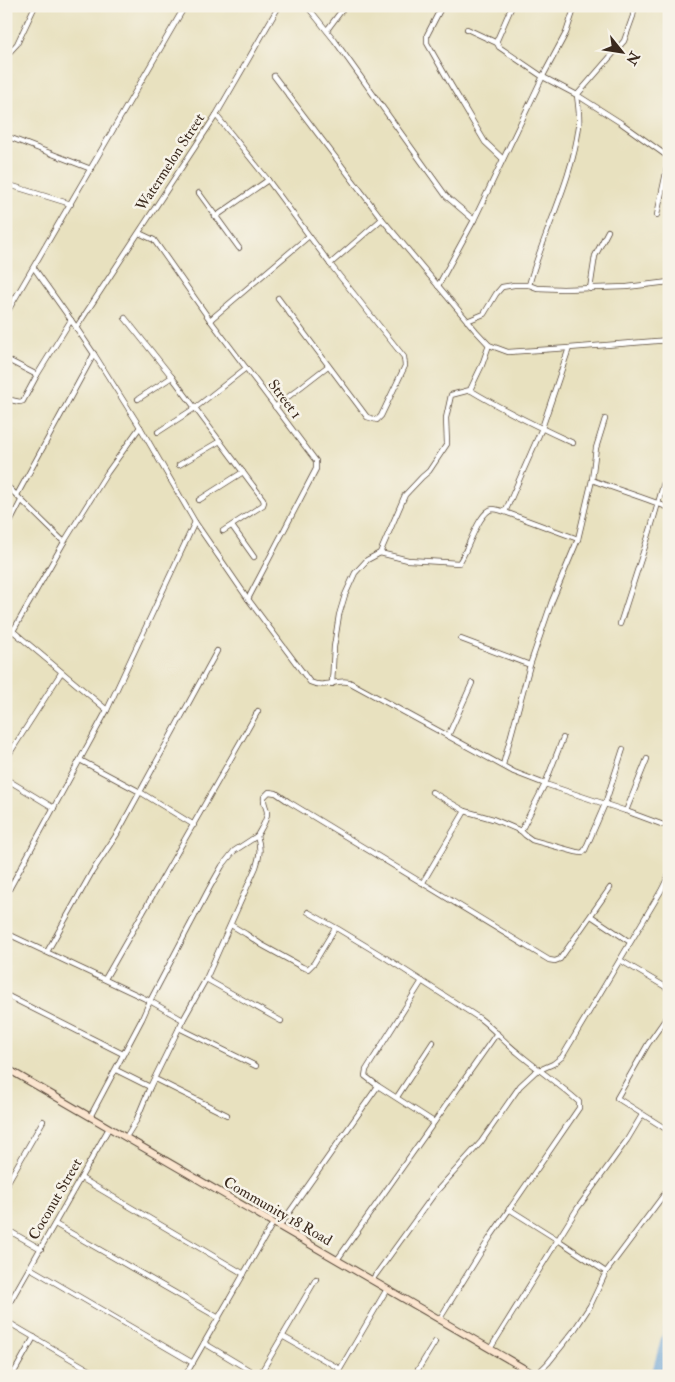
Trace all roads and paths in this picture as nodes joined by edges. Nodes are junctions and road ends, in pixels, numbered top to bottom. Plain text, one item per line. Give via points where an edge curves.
1 (35, 6) edge
2 (185, 6) edge
3 (279, 6) edge
4 (307, 6) edge
5 (345, 6) edge
6 (442, 6) edge
7 (512, 6) edge
8 (575, 6) edge
9 (635, 6) edge
10 (327, 30) junction
11 (467, 30) dead end
12 (497, 43) junction
13 (7, 55) edge
14 (274, 76) dead end
15 (543, 77) junction
16 (577, 95) junction
17 (216, 116) junction
18 (6, 136) edge
19 (503, 159) junction
20 (91, 169) junction
21 (268, 180) junction
22 (6, 184) edge
23 (199, 193) dead end
24 (71, 204) junction
25 (657, 215) dead end
26 (216, 217) junction
27 (382, 218) junction
28 (474, 220) junction
29 (608, 231) dead end
30 (139, 233) junction
31 (309, 236) junction
32 (239, 248) dead end
33 (330, 264) junction
34 (34, 268) junction
35 (669, 282) edge
36 (529, 285) junction
37 (438, 286) junction
38 (590, 289) junction
39 (278, 298) dead end
40 (6, 314) edge
41 (125, 318) dead end
42 (71, 320) junction
43 (210, 320) junction
44 (467, 321) junction
45 (76, 328) junction
46 (669, 340) edge
47 (490, 345) junction
48 (569, 348) junction
49 (94, 354) junction
50 (6, 359) edge
51 (328, 366) junction
52 (246, 368) junction
53 (37, 375) junction
54 (172, 377) junction
55 (470, 390) junction
56 (6, 399) edge
57 (138, 399) dead end
58 (275, 407) junction
59 (195, 408) junction
60 (605, 420) dead end
61 (140, 427) junction
62 (542, 428) junction
63 (158, 432) dead end
64 (220, 441) junction
65 (573, 443) dead end
66 (179, 465) dead end
67 (669, 465) edge
68 (243, 472) junction
69 (592, 480) junction
70 (6, 485) edge
71 (17, 495) junction
72 (199, 500) dead end
73 (21, 501) junction
74 (657, 503) junction
75 (669, 508) edge
76 (506, 512) junction
77 (195, 522) junction
78 (232, 526) junction
79 (6, 530) edge
80 (223, 531) dead end
81 (578, 538) junction
82 (64, 542) junction
83 (380, 553) junction
84 (254, 557) dead end
85 (248, 599) junction
86 (6, 620) edge
87 (620, 624) dead end
88 (13, 631) junction
89 (6, 639) edge
90 (460, 639) dead end
91 (216, 651) dead end
92 (530, 665) junction
93 (61, 673) junction
94 (472, 683) dead end
95 (332, 684) junction
96 (107, 710) junction
97 (258, 711) dead end
98 (448, 736) junction
99 (563, 738) dead end
100 (623, 749) dead end
101 (6, 759) edge
102 (647, 759) dead end
103 (80, 760) junction
104 (503, 765) junction
105 (6, 779) edge
106 (545, 784) junction
107 (140, 792) junction
108 (432, 792) dead end
109 (605, 804) junction
110 (54, 808) junction
111 (465, 811) junction
112 (626, 811) junction
113 (194, 825) junction
114 (669, 827) edge
115 (521, 831) junction
116 (257, 836) junction
117 (669, 875) edge
118 (423, 882) junction
119 (610, 888) dead end
120 (6, 895) edge
121 (308, 912) dead end
122 (591, 916) junction
123 (231, 925) junction
124 (334, 928) junction
125 (6, 933) edge
126 (630, 942) junction
127 (46, 952) junction
128 (620, 960) junction
129 (106, 979) junction
130 (206, 979) junction
131 (422, 981) junction
132 (669, 989) edge
133 (6, 996) edge
134 (150, 1001) junction
135 (669, 1014) edge
136 (183, 1020) junction
137 (281, 1021) dead end
138 (663, 1022) junction
139 (669, 1025) edge
140 (179, 1028) junction
141 (497, 1033) junction
142 (433, 1042) dead end
143 (123, 1054) junction
144 (256, 1066) dead end
145 (6, 1068) edge
146 (116, 1070) junction
147 (539, 1070) junction
148 (155, 1079) junction
149 (378, 1086) junction
150 (150, 1088) junction
151 (397, 1098) junction
152 (227, 1115) dead end
153 (642, 1115) junction
154 (90, 1117) junction
155 (43, 1121) dead end
156 (434, 1122) junction
157 (109, 1128) junction
158 (669, 1128) edge
159 (126, 1137) junction
160 (81, 1178) junction
161 (6, 1185) edge
162 (669, 1188) edge
163 (509, 1209) junction
164 (55, 1224) junction
165 (276, 1225) junction
166 (6, 1229) edge
167 (558, 1240) junction
168 (41, 1249) junction
169 (337, 1260) junction
170 (30, 1268) junction
171 (606, 1272) junction
172 (244, 1274) junction
173 (316, 1279) dead end
174 (372, 1280) junction
175 (387, 1289) junction
176 (6, 1310) edge
177 (219, 1318) junction
178 (439, 1320) junction
179 (6, 1321) edge
180 (282, 1336) junction
181 (34, 1337) junction
182 (435, 1342) dead end
183 (204, 1343) junction
184 (490, 1349) junction
185 (193, 1363) junction
186 (340, 1369) junction
187 (536, 1375) edge
188 (12, 1376) edge
189 (100, 1376) edge
190 (185, 1376) edge
191 (259, 1376) edge
192 (336, 1376) edge
193 (414, 1376) edge

1 - 13 street via 17,44
2 - 20 street
3 - 17 street, Watermelon Street
4 - 10 street
5 - 10 street
6 - 19 street via 427,35 428,43 485,142
7 - 12 street
8 - 15 street via 566,33
9 - 16 street via 624,41
10 - 28 street via 446,196
11 - 12 street
12 - 15 street
14 - 27 street
15 - 16 street
15 - 19 street
16 - 25 street via 667,156
16 - 36 street via 580,124 573,157
17 - 21 street
17 - 30 street, Watermelon Street
18 - 20 street
19 - 28 street
20 - 24 street
21 - 26 street
21 - 31 street
22 - 24 street
23 - 26 street
24 - 34 street
26 - 32 street
27 - 33 street
27 - 37 street
28 - 37 street
29 - 38 street via 595,256
30 - 43 street, Street 1 via 154,240
30 - 45 street, Watermelon Street
31 - 33 street
31 - 43 street
33 - 51 street via 404,358 405,366 377,420 367,417
34 - 40 street
34 - 42 street
35 - 38 street
36 - 38 street via 546,289
36 - 44 street via 502,287 484,314
37 - 44 street
39 - 51 street
41 - 54 street
42 - 45 street
42 - 53 street
43 - 52 street, Street 1
44 - 47 street
45 - 49 street
46 - 48 street
47 - 48 street via 508,352
47 - 55 street
48 - 62 street
49 - 61 street
49 - 71 street
50 - 53 street
51 - 58 street
52 - 58 street, Street 1
52 - 59 street
53 - 56 street via 23,401
54 - 57 street
54 - 59 street
55 - 62 street
55 - 83 street via 451,395 446,418 447,444 429,471 405,495
58 - 85 street, Street 1 via 315,458 316,469
59 - 63 street
59 - 64 street
60 - 69 street via 596,448
61 - 77 street
61 - 82 street
62 - 65 street
62 - 76 street
64 - 66 street
64 - 68 street
67 - 74 street
68 - 72 street
68 - 78 street via 264,502
69 - 74 street
69 - 81 street
70 - 71 street
71 - 73 street
73 - 79 street
73 - 82 street
74 - 75 street
74 - 87 street
76 - 81 street
76 - 83 street via 488,511 479,522 459,563 408,560
77 - 85 street
77 - 96 street
78 - 80 street
78 - 84 street
81 - 92 street
82 - 88 street
83 - 95 street via 367,560 355,573 345,595 335,639
85 - 95 street via 310,682 325,686
86 - 88 street
88 - 89 street
88 - 93 street
90 - 92 street
91 - 107 street
92 - 104 street
93 - 96 street
93 - 101 street
94 - 98 street
95 - 98 street via 349,682
96 - 103 street
97 - 113 street
98 - 104 street
99 - 106 street
100 - 109 street
102 - 112 street
103 - 107 street
103 - 110 street
104 - 106 street
105 - 110 street
106 - 109 street
106 - 115 street
107 - 113 street
107 - 127 street
108 - 111 street
109 - 112 street
109 - 115 street via 582,853 542,844
110 - 120 street
111 - 115 street
111 - 118 street
112 - 114 street
113 - 129 street
116 - 118 street via 264,824 267,813 263,803 269,792
116 - 123 street via 260,856
116 - 134 street via 234,851 222,866
117 - 126 street
118 - 122 street via 549,960 560,959
119 - 122 street
121 - 124 street
122 - 126 street
123 - 124 street via 308,969
123 - 130 street
124 - 131 street
125 - 127 street
126 - 128 street
127 - 129 street
128 - 132 street
128 - 147 street via 562,1057
129 - 134 street
130 - 136 street
130 - 137 street
131 - 141 street
131 - 149 street via 365,1073
133 - 143 street
134 - 136 street
134 - 143 street
135 - 138 street
136 - 140 street
138 - 139 street
138 - 153 street via 617,1098
140 - 144 street
140 - 148 street
141 - 147 street
141 - 156 street
142 - 151 street
143 - 146 street
145 - 154 main road, Community 18 Road
146 - 150 street
146 - 154 street
147 - 163 street via 579,1102 579,1108
147 - 174 street via 520,1086 480,1142 435,1193
148 - 150 street
148 - 152 street
149 - 151 street
149 - 165 street
150 - 159 street
151 - 156 street
153 - 158 street
153 - 167 street
154 - 157 main road, Community 18 Road
155 - 161 street
156 - 169 street
157 - 159 main road, Community 18 Road
157 - 160 street, Coconut Street
159 - 165 main road, Community 18 Road
160 - 164 street, Coconut Street
160 - 172 street
162 - 171 street
163 - 167 street
163 - 178 street
164 - 168 street, Coconut Street
164 - 177 street
165 - 169 main road, Community 18 Road
165 - 172 street
166 - 168 street
167 - 171 street
167 - 184 street
168 - 170 street, Coconut Street
169 - 174 main road, Community 18 Road
170 - 176 street, Coconut Street
170 - 185 street
171 - 187 street via 576,1328
172 - 177 street
173 - 180 street
174 - 175 main road, Community 18 Road
175 - 178 main road, Community 18 Road
175 - 186 street
177 - 183 street
178 - 184 main road, Community 18 Road
179 - 181 street
180 - 186 street
180 - 191 street
181 - 188 street
181 - 189 street
182 - 193 street
183 - 185 street
183 - 191 street
184 - 187 main road, Community 18 Road
185 - 190 street
186 - 192 street

